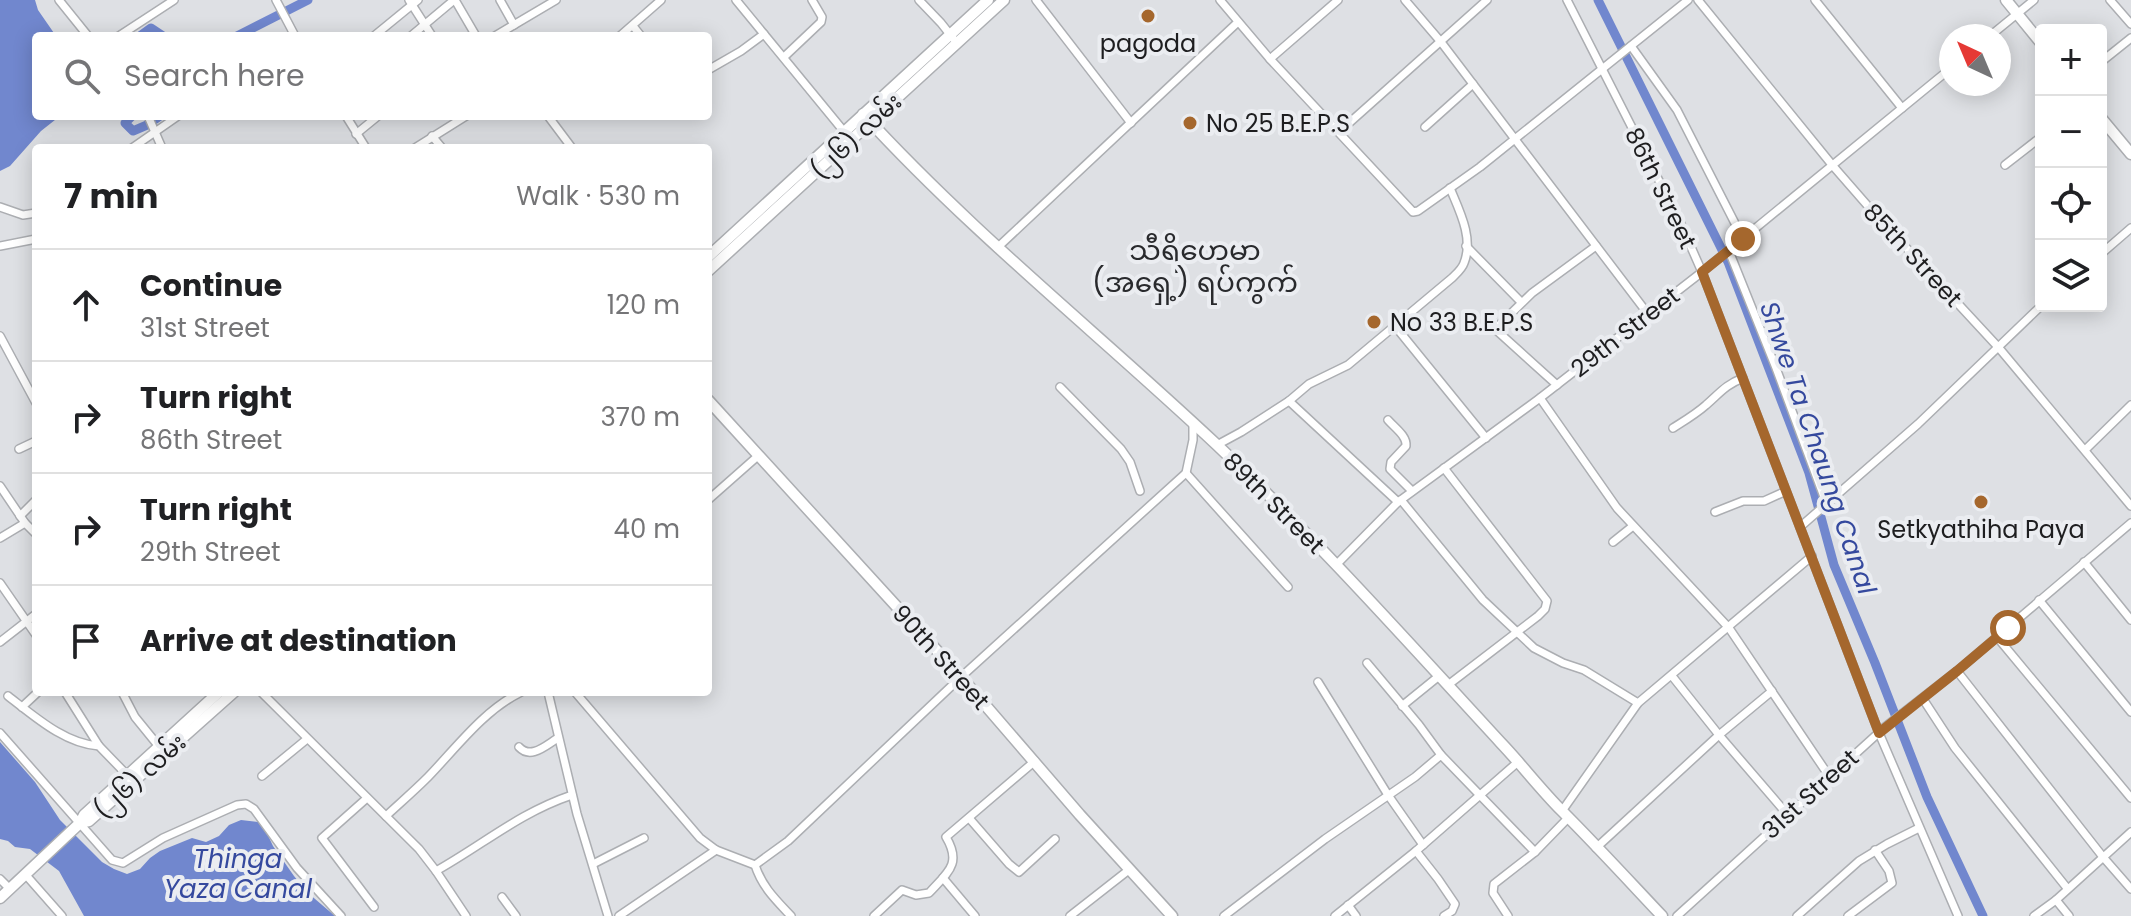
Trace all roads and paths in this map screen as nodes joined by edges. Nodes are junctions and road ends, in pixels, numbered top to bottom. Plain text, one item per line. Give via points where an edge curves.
1 (59, 0) edge
2 (174, 0) edge
3 (455, 0) edge
4 (500, 0) edge
5 (556, 0) edge
6 (661, 0) edge
7 (736, 0) edge
8 (812, 0) edge
9 (919, 0) edge
10 (988, 0) edge
11 (1004, 0) edge
12 (1036, 0) edge
13 (1220, 0) edge
14 (1338, 0) edge
15 (1405, 0) edge
16 (1487, 0) edge
17 (1567, 0) edge
18 (1688, 0) edge
19 (1698, 0) edge
20 (1815, 0) edge
21 (2006, 0) edge
22 (2034, 0) edge
23 (2110, 0) edge
24 (413, 2) edge
25 (278, 4) edge
26 (2017, 14) junction
27 (1238, 22) junction
28 (2005, 24) edge
29 (2131, 24) edge
30 (514, 25) junction
31 (425, 26) junction
32 (633, 26) junction
33 (85, 32) edge
34 (125, 32) edge
35 (293, 32) edge
36 (379, 32) edge
37 (417, 32) edge
38 (429, 32) edge
39 (474, 32) edge
40 (502, 32) edge
41 (625, 32) edge
42 (638, 32) edge
43 (764, 34) junction
44 (2035, 36) edge
45 (953, 38) junction
46 (2131, 38) edge
47 (1441, 42) junction
48 (1628, 49) junction
49 (784, 57) junction
50 (2107, 57) edge
51 (1270, 59) junction
52 (712, 68) edge
53 (1600, 69) junction
54 (1939, 78) edge
55 (1473, 84) junction
56 (1902, 108) junction
57 (866, 118) junction
58 (150, 120) edge
59 (170, 120) edge
60 (348, 120) edge
61 (373, 120) edge
62 (459, 120) edge
63 (551, 120) edge
64 (1131, 123) junction
65 (2107, 125) edge
66 (1425, 127) dead end
67 (155, 128) junction
68 (1339, 132) junction
69 (356, 134) junction
70 (432, 136) junction
71 (848, 136) junction
72 (1515, 139) junction
73 (2035, 142) edge
74 (137, 144) edge
75 (161, 144) edge
76 (363, 144) edge
77 (421, 144) edge
78 (439, 144) edge
79 (569, 144) edge
80 (2131, 154) edge
81 (2005, 165) dead end
82 (1833, 166) junction
83 (1450, 188) junction
84 (0, 207) edge
85 (32, 214) edge
86 (751, 226) junction
87 (2131, 228) edge
88 (1743, 239) junction
89 (32, 240) edge
90 (0, 246) edge
91 (1466, 246) junction
92 (1596, 246) junction
93 (997, 248) junction
94 (2107, 249) edge
95 (1728, 251) junction
96 (712, 254) edge
97 (712, 267) edge
98 (1702, 272) junction
99 (1521, 302) junction
100 (2035, 312) edge
101 (1648, 314) junction
102 (1395, 326) junction
103 (0, 336) edge
104 (1999, 348) junction
105 (1743, 378) junction
106 (1557, 385) junction
107 (1060, 387) dead end
108 (32, 396) edge
109 (1540, 398) junction
110 (1289, 401) junction
111 (712, 404) edge
112 (2131, 405) edge
113 (1388, 420) dead end
114 (1193, 423) junction
115 (1673, 428) dead end
116 (1486, 438) junction
117 (32, 443) edge
118 (1217, 445) junction
119 (19, 449) dead end
120 (2085, 450) junction
121 (759, 455) junction
122 (1444, 468) junction
123 (1186, 473) junction
124 (0, 486) edge
125 (1140, 491) dead end
126 (1412, 491) junction
127 (1786, 491) junction
128 (712, 496) edge
129 (1399, 501) junction
130 (32, 505) edge
131 (2131, 506) edge
132 (1825, 507) junction
133 (1715, 512) dead end
134 (22, 519) junction
135 (2131, 523) edge
136 (1803, 525) junction
137 (1633, 526) junction
138 (32, 530) edge
139 (0, 538) edge
140 (1613, 542) dead end
141 (1812, 556) junction
142 (2084, 562) junction
143 (1336, 565) junction
144 (0, 583) edge
145 (1288, 587) dead end
146 (2039, 600) junction
147 (32, 617) edge
148 (2131, 620) edge
149 (27, 621) junction
150 (1729, 628) junction
151 (32, 629) edge
152 (1516, 633) junction
153 (1997, 637) junction
154 (0, 642) edge
155 (1367, 663) dead end
156 (1957, 671) junction
157 (1439, 676) junction
158 (1672, 676) junction
159 (961, 677) junction
160 (1318, 682) dead end
161 (1448, 685) junction
162 (1772, 691) junction
163 (8, 696) dead end
164 (34, 696) edge
165 (68, 696) edge
166 (124, 696) edge
167 (215, 696) edge
168 (229, 696) edge
169 (265, 696) edge
170 (514, 696) edge
171 (549, 696) edge
172 (578, 696) edge
173 (1923, 699) junction
174 (1638, 703) junction
175 (1402, 706) junction
176 (22, 707) junction
177 (2131, 712) edge
178 (1882, 730) junction
179 (0, 733) edge
180 (1719, 735) junction
181 (558, 738) junction
182 (307, 739) junction
183 (99, 746) junction
184 (519, 747) dead end
185 (162, 750) junction
186 (1441, 755) junction
187 (1035, 761) junction
188 (1519, 761) junction
189 (262, 776) dead end
190 (1829, 776) junction
191 (131, 779) junction
192 (572, 795) junction
193 (1388, 795) junction
194 (1479, 795) junction
195 (367, 798) junction
196 (2131, 798) edge
197 (1565, 814) junction
198 (1787, 814) junction
199 (386, 816) junction
200 (969, 818) junction
201 (78, 825) junction
202 (1919, 828) junction
203 (2131, 832) edge
204 (644, 838) dead end
205 (1055, 839) dead end
206 (1423, 845) junction
207 (1596, 848) junction
208 (716, 850) junction
209 (1875, 850) junction
210 (1416, 851) junction
211 (1535, 852) junction
212 (2103, 857) junction
213 (593, 864) junction
214 (755, 865) junction
215 (1130, 869) junction
216 (29, 870) junction
217 (436, 871) junction
218 (943, 878) junction
219 (0, 879) edge
220 (2067, 888) junction
221 (10, 889) junction
222 (2131, 889) edge
223 (502, 897) dead end
224 (0, 898) edge
225 (2056, 900) junction
226 (1348, 905) junction
227 (374, 907) dead end
228 (62, 916) edge
229 (341, 916) edge
230 (466, 916) edge
231 (516, 916) edge
232 (608, 916) edge
233 (619, 916) edge
234 (791, 916) edge
235 (874, 916) edge
236 (975, 916) edge
237 (1070, 916) edge
238 (1172, 916) edge
239 (1224, 916) edge
240 (1335, 916) edge
241 (1356, 916) edge
242 (1444, 916) edge
243 (1508, 916) edge
244 (1662, 916) edge
245 (1677, 916) edge
246 (1797, 916) edge
247 (1848, 916) edge
248 (1958, 916) edge
249 (2034, 916) edge
250 (2069, 916) edge

1 - 33 street
2 - 34 street
3 - 31 street
3 - 39 street
4 - 30 street
5 - 30 street
6 - 32 street
7 - 43 street
8 - 49 street via 821,22
9 - 45 street
10 - 45 street, (၂၆) လမ်း
11 - 45 street, (၂၆) လမ်း
12 - 64 street
13 - 27 street
14 - 51 street
15 - 47 street
16 - 47 street
17 - 53 street, 86th Street
18 - 48 street
19 - 82 street, 85th Street
20 - 56 street
21 - 26 street
22 - 26 street
23 - 29 street
24 - 31 street
24 - 36 street
25 - 35 street
26 - 28 street
26 - 44 street
27 - 51 street
27 - 64 street
30 - 40 street
31 - 37 street
31 - 38 street
32 - 41 street
32 - 42 street
43 - 49 street
43 - 52 street
45 - 57 street, (၂၆) လမ်း
46 - 50 street
47 - 55 street
47 - 68 street
48 - 53 street
48 - 88 street via 1681,117
49 - 71 street
51 - 68 street
53 - 72 street
53 - 98 street, 86th Street
54 - 56 street, 29th Street
55 - 66 street
55 - 72 street
56 - 82 street, 29th Street
57 - 71 street, (၂၆) လမ်း
57 - 93 street, 89th Street
58 - 67 street
59 - 67 street
60 - 69 street
61 - 69 street
62 - 70 street
63 - 79 street
64 - 93 street
65 - 80 street
67 - 74 street
67 - 75 street
68 - 83 street via 1413,212
69 - 76 street
70 - 77 street
70 - 78 street
71 - 86 street, (၂၆) လမ်း
72 - 83 street
72 - 92 street
73 - 81 street
82 - 88 street, 29th Street
82 - 104 street, 85th Street
83 - 91 street via 1466,230
84 - 85 street
86 - 96 street, (၂၆) လမ်း
86 - 97 street, (၂၆) လမ်း
87 - 94 street
88 - 95 street, 29th Street
89 - 90 street
91 - 99 street
91 - 102 street via 1461,268
92 - 99 street
92 - 101 street
93 - 114 street, 89th Street
95 - 98 street, 29th Street
95 - 132 street
98 - 101 street, 29th Street
98 - 105 street, 86th Street
99 - 106 street via 1495,329
100 - 104 street
101 - 106 street, 29th Street
102 - 110 street via 1348,365 1309,384
102 - 116 street
103 - 108 street
104 - 120 street, 85th Street
104 - 132 street
105 - 115 street
105 - 127 street, 86th Street
106 - 109 street, 29th Street
107 - 125 street via 1121,449
109 - 116 street, 29th Street
109 - 137 street
110 - 118 street
110 - 129 street
111 - 121 street, 90th Street
112 - 120 street
113 - 126 street via 1407,443 1390,469
114 - 118 street, 89th Street
114 - 123 street
116 - 122 street, 29th Street
117 - 119 street
118 - 143 street, 89th Street
120 - 131 street, 85th Street
121 - 128 street
121 - 159 street, 90th Street
122 - 126 street, 29th Street
122 - 152 street via 1547,601 1545,609
123 - 145 street
123 - 159 street
124 - 134 street
126 - 129 street, 29th Street
127 - 133 street
127 - 136 street, 86th Street
129 - 143 street, 29th Street
129 - 152 street
130 - 134 street
132 - 136 street
134 - 138 street
134 - 139 street
135 - 142 street, 31st Street
136 - 141 street, 86th Street
137 - 140 street
137 - 150 street
141 - 150 street
141 - 178 street, 86th Street
142 - 146 street, 31st Street
142 - 148 street
143 - 157 street, 89th Street
144 - 149 street
146 - 153 street, 31st Street
146 - 177 street
147 - 149 street
149 - 151 street
149 - 154 street
150 - 158 street
150 - 162 street
152 - 161 street
152 - 174 street via 1534,648
153 - 156 street, 31st Street
153 - 196 street
155 - 175 street
156 - 173 street, 31st Street
156 - 212 street
157 - 161 street, 89th Street
157 - 175 street
158 - 174 street
158 - 180 street
159 - 187 street, 90th Street
159 - 214 street via 788,841
160 - 193 street
161 - 188 street, 89th Street
162 - 180 street
162 - 190 street
163 - 176 street
164 - 176 street
165 - 183 street
166 - 185 street
167 - 185 street, (၂၆) လမ်း
168 - 185 street, (၂၆) လမ်း
169 - 182 street
170 - 199 street via 482,720
171 - 181 street
172 - 208 street via 685,822
173 - 178 street, 31st Street
173 - 220 street via 1955,748
174 - 197 street
175 - 186 street
176 - 183 street via 73,739
178 - 190 street, 31st Street
178 - 202 street, 86th Street
179 - 201 street
180 - 198 street
180 - 207 street
181 - 184 street via 530,753
181 - 192 street
182 - 189 street
182 - 195 street
183 - 191 street
185 - 191 street, (၂၆) လမ်း
186 - 193 street
186 - 194 street
187 - 200 street
187 - 215 street, 90th Street
188 - 194 street
188 - 197 street, 89th Street
190 - 198 street, 31st Street
191 - 201 street, (၂၆) လမ်း via 89,821
192 - 213 street
192 - 217 street via 521,817
193 - 206 street
193 - 239 street
194 - 206 street
194 - 211 street
195 - 199 street
195 - 227 street via 322,838
197 - 207 street, 89th Street
197 - 211 street
198 - 245 street, 31st Street
199 - 217 street
200 - 205 street via 1019,872
200 - 218 street via 946,837 954,865
201 - 216 street, (၂၆) လမ်း
201 - 229 street via 106,855 123,863 163,838 246,804
202 - 209 street
202 - 248 street, 86th Street
203 - 212 street
204 - 213 street
206 - 210 street
207 - 244 street, 89th Street
208 - 214 street
208 - 233 street
209 - 246 street
209 - 247 street via 1892,883
210 - 226 street
210 - 242 street via 1455,904
211 - 243 street via 1492,889
212 - 220 street
212 - 222 street
213 - 232 street
214 - 234 street via 767,891
215 - 237 street
215 - 238 street, 90th Street
216 - 221 street, (၂၆) လမ်း
216 - 228 street
217 - 230 street
218 - 235 street via 929,893 902,890
218 - 236 street
219 - 221 street
220 - 225 street
221 - 224 street, (၂၆) လမ်း
223 - 231 street
225 - 249 street
225 - 250 street
226 - 240 street
226 - 241 street

